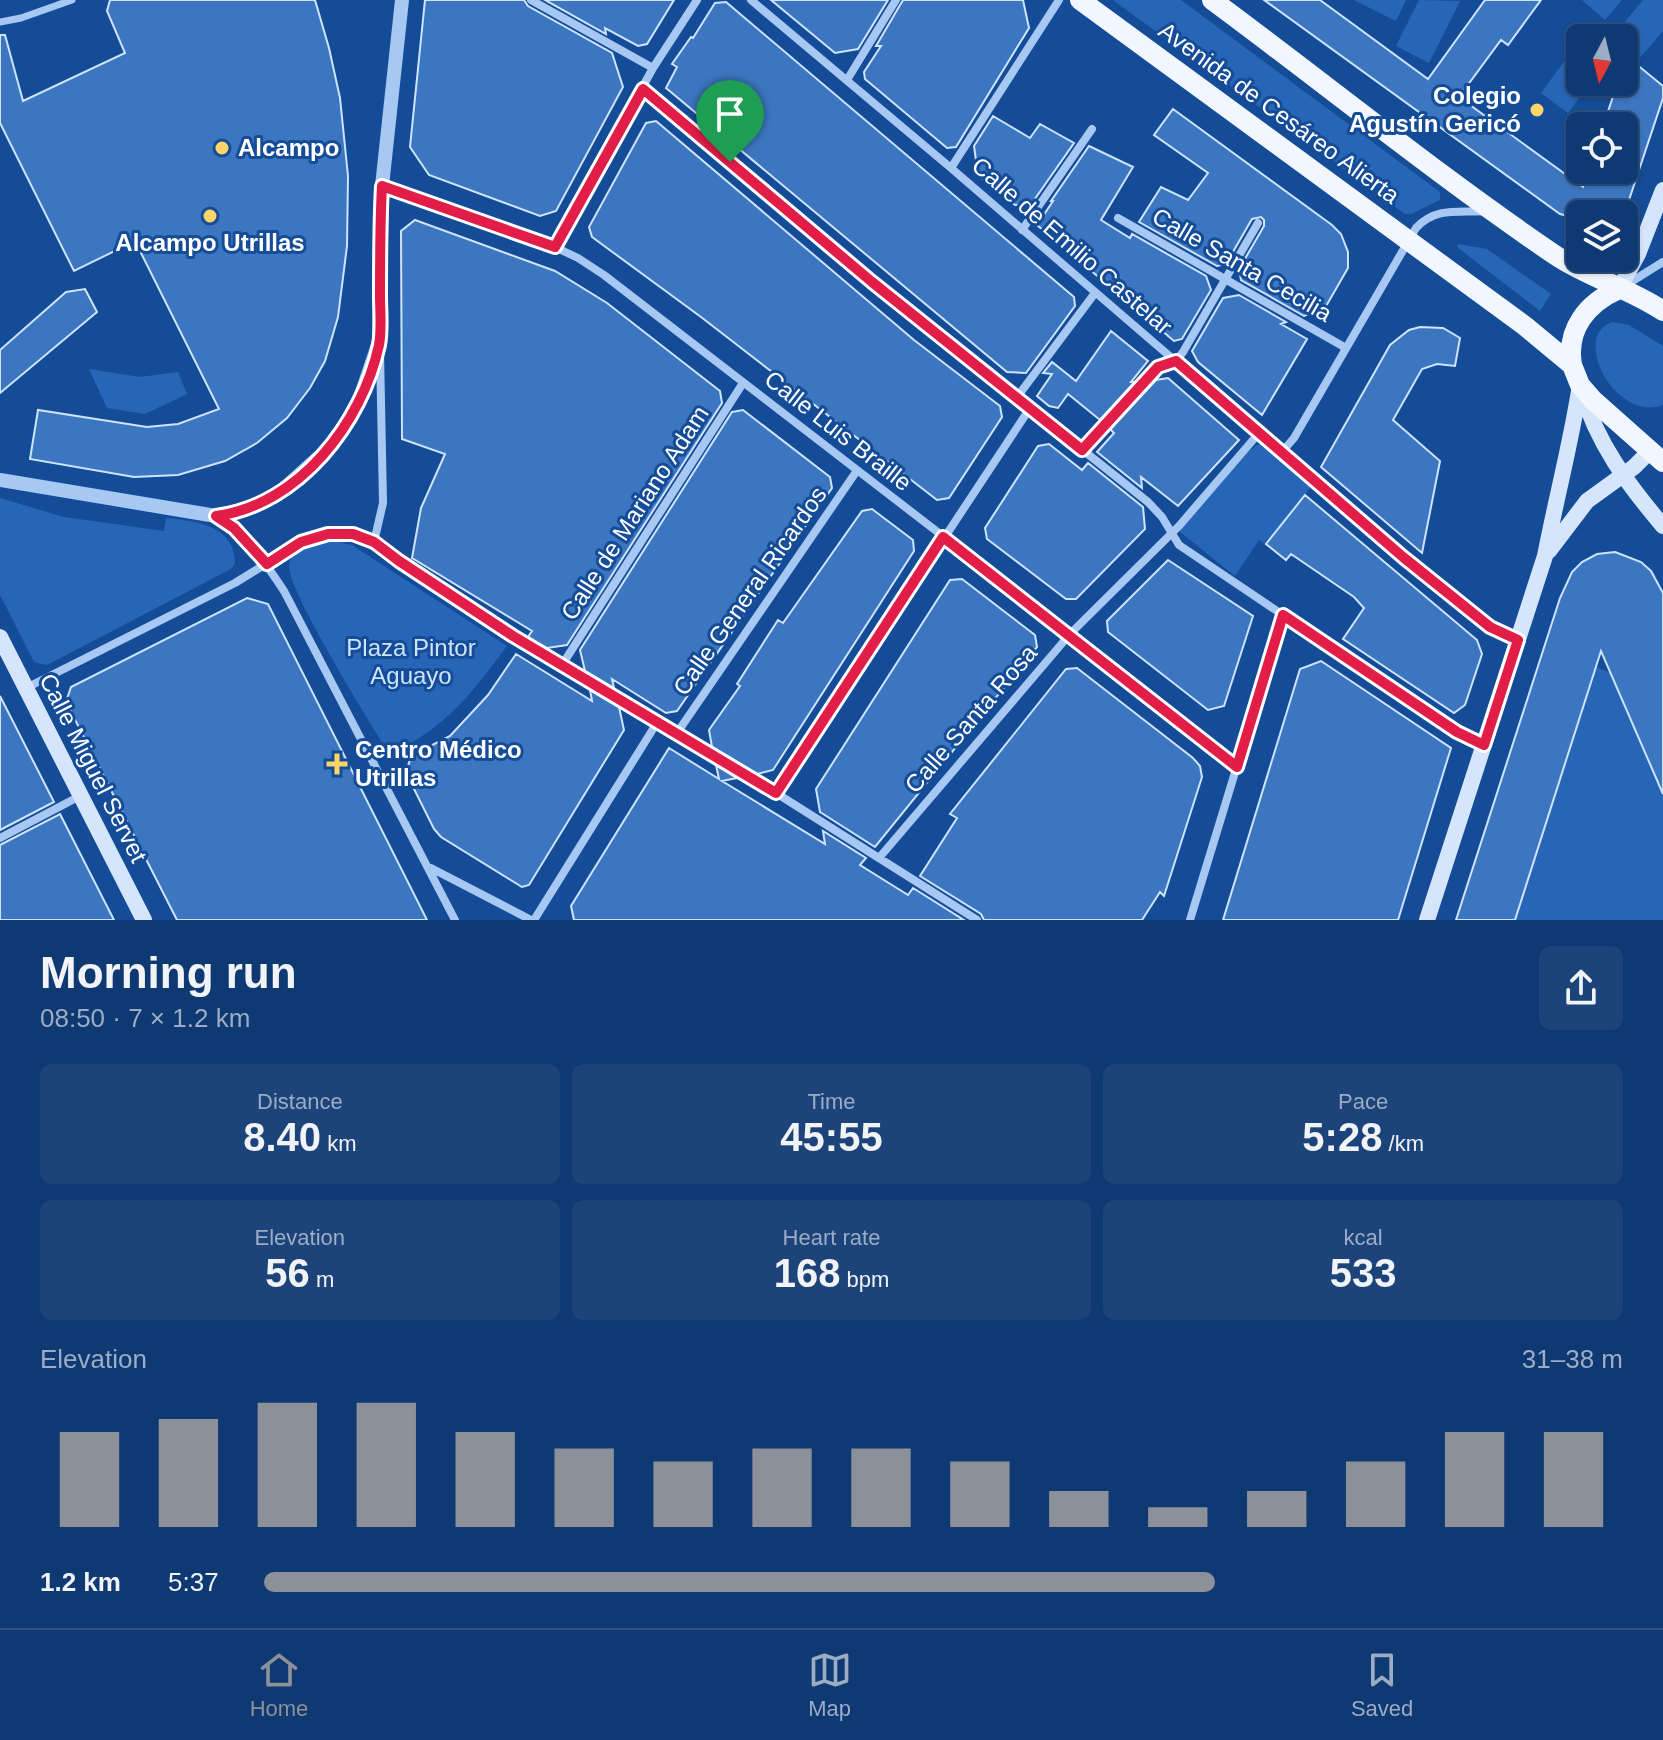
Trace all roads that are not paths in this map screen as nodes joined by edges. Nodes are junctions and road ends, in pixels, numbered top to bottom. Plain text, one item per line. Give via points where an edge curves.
1 (72, 0) edge
2 (402, 0) edge
3 (531, 0) edge
4 (697, 0) edge
5 (751, 0) edge
6 (896, 0) edge
7 (1059, 0) edge
8 (1080, 0) edge
9 (1212, 0) edge
10 (0, 22) edge
11 (653, 68) junction
12 (847, 80) junction
13 (643, 89) junction
14 (1092, 129) dead end
15 (951, 168) junction
16 (382, 186) junction
17 (1663, 190) edge
18 (1492, 210) junction
19 (1118, 218) dead end
20 (1258, 223) dead end
21 (1022, 230) junction
22 (1408, 239) junction
23 (555, 247) junction
24 (1663, 262) edge
25 (1225, 280) junction
26 (1619, 289) junction
27 (1095, 293) junction
28 (1663, 311) edge
29 (379, 342) junction
30 (1346, 348) junction
31 (1176, 361) junction
32 (1572, 365) junction
33 (743, 383) junction
34 (1580, 385) junction
35 (1017, 397) junction
36 (1030, 408) junction
37 (1259, 433) junction
38 (1082, 450) junction
39 (1659, 451) edge
40 (1281, 453) junction
41 (856, 472) junction
42 (1623, 475) junction
43 (0, 480) edge
44 (216, 516) junction
45 (1663, 526) edge
46 (1170, 534) junction
47 (943, 537) junction
48 (374, 542) junction
49 (1545, 556) junction
50 (267, 564) junction
51 (1283, 615) junction
52 (1070, 634) junction
53 (0, 637) edge
54 (1518, 640) junction
55 (562, 665) junction
56 (26, 689) junction
57 (658, 721) junction
58 (677, 733) junction
59 (1484, 745) junction
60 (1237, 767) junction
61 (776, 793) junction
62 (80, 796) junction
63 (0, 838) edge
64 (879, 858) junction
65 (426, 865) junction
66 (144, 920) edge
67 (455, 920) edge
68 (532, 920) edge
69 (977, 920) edge
70 (1190, 920) edge
71 (1427, 920) edge

1 - 10 street
2 - 16 street
3 - 11 street
4 - 11 street
5 - 12 street, Calle de Emilio Castelar
6 - 12 street
7 - 15 street
8 - 22 main road, Avenida de Cesáreo Alierta
9 - 18 main road, Avenida de Cesáreo Alierta
11 - 13 street
12 - 15 street, Calle de Emilio Castelar
13 - 23 street
13 - 35 street
14 - 21 street
15 - 21 street, Calle de Emilio Castelar
16 - 23 street, Calle Luis Braille
16 - 29 street
17 - 26 main road
18 - 22 street, Avenida de Cesáreo Alierta via 1435,214
18 - 26 main road, Avenida de Cesáreo Alierta via 1564,261
19 - 25 street, Calle Santa Cecilia
20 - 25 street
21 - 27 street, Calle de Emilio Castelar
22 - 30 street
22 - 32 main road, Avenida de Cesáreo Alierta
23 - 33 street, Calle Luis Braille via 604,275
24 - 26 street
25 - 30 street, Calle Santa Cecilia
25 - 31 street
26 - 28 main road, Avenida de Cesáreo Alierta
26 - 32 main road via 1583,314 1572,343
27 - 31 street, Calle de Emilio Castelar
27 - 35 street
29 - 44 street via 360,398 328,449 277,495
29 - 48 street via 383,503
30 - 40 street
31 - 37 street, Calle de Emilio Castelar
31 - 38 street via 1158,367
32 - 34 main road, Avenida de Cesáreo Alierta
33 - 41 street, Calle Luis Braille
33 - 55 street, Calle de Mariano Adam
34 - 39 main road, Avenida de Cesáreo Alierta
34 - 42 main road, Avenida de Cesáreo Alierta via 1591,418
34 - 49 main road
35 - 36 street
36 - 38 street
36 - 47 street
37 - 40 street, Calle de Emilio Castelar
37 - 46 street, Calle Santa Rosa
38 - 46 street via 1148,502
39 - 42 main road
40 - 54 street, Calle de Emilio Castelar via 1478,617
41 - 47 street, Calle Luis Braille
41 - 58 street, Calle General Ricardos
42 - 45 main road, Avenida de Cesáreo Alierta
42 - 49 main road via 1587,501
43 - 44 street
44 - 50 street
46 - 51 street
46 - 52 street, Calle Santa Rosa
47 - 52 street, Calle Luis Braille
47 - 61 street
48 - 50 street via 353,534 328,534 301,542
48 - 55 street
49 - 54 main road
50 - 56 street
50 - 65 street
51 - 59 street
51 - 60 street
52 - 60 street, Calle Luis Braille
52 - 64 street, Calle Santa Rosa
53 - 56 main road, Calle Miguel Servet
54 - 59 main road
55 - 57 street
56 - 62 main road, Calle Miguel Servet
57 - 58 street
57 - 68 street
58 - 61 street
59 - 71 main road
60 - 70 street
61 - 64 street
62 - 63 street
62 - 66 main road, Calle Miguel Servet
64 - 69 street
65 - 67 street
65 - 68 street

